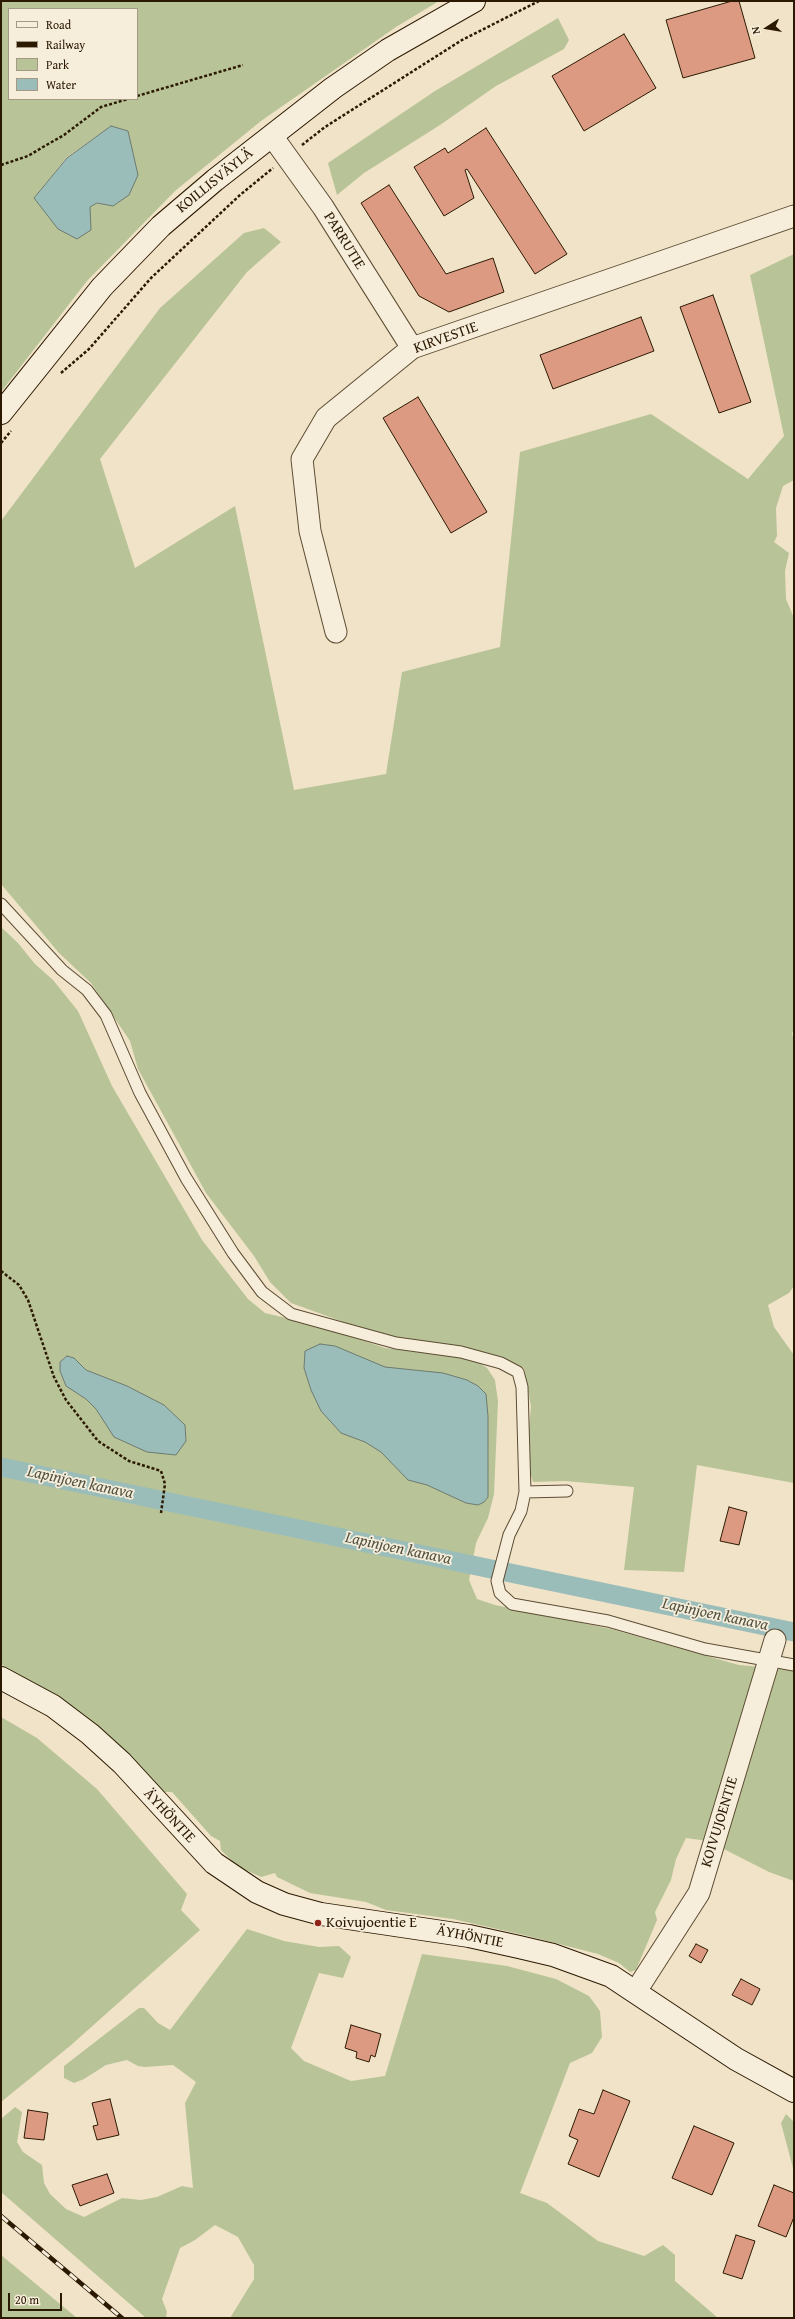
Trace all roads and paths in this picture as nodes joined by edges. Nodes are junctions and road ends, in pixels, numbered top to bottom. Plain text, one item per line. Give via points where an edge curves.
1 (474, 1) edge
2 (539, 1) edge
3 (243, 64) dead end
4 (138, 96) edge
5 (125, 100) edge
6 (272, 136) junction
7 (287, 157) junction
8 (1, 165) edge
9 (794, 216) edge
10 (412, 348) junction
11 (57, 376) dead end
12 (8, 419) edge
13 (1, 443) edge
14 (336, 632) dead end
15 (1, 904) edge
16 (1, 1271) edge
17 (567, 1491) dead end
18 (525, 1492) junction
19 (161, 1513) dead end
20 (775, 1640) dead end
21 (767, 1662) junction
22 (794, 1665) edge
23 (1, 1678) edge
24 (636, 1991) junction
25 (794, 2091) edge

1 - 6 main road, KOILLISVÄYLÄ via 388,50 333,88
2 - 7 path via 462,40 325,127
3 - 4 path
5 - 8 path via 101,107 64,135 28,156
6 - 7 street, PARRUTIE
6 - 12 main road, KOILLISVÄYLÄ via 161,226 102,287
7 - 10 street, PARRUTIE
7 - 11 path via 240,195 151,278 89,349
9 - 10 street, KIRVESTIE
10 - 14 street, KIRVESTIE via 326,418 302,459 310,531
12 - 13 path
15 - 18 lane via 62,970 87,990 106,1015 140,1093 186,1178 233,1253 262,1292 291,1314 396,1343 467,1354 501,1363 518,1372 522,1386
16 - 19 path via 19,1285 28,1300 54,1377 66,1400 98,1441 129,1461 161,1472 165,1484
17 - 18 lane
18 - 21 lane via 521,1511 509,1535 497,1581 500,1593 512,1604 608,1621 705,1649
20 - 21 street, KOIVUJOENTIE
21 - 22 lane
21 - 24 street, KOIVUJOENTIE via 698,1893
23 - 24 main road, ÄYHÖNTIE via 53,1706 90,1734 122,1763 209,1858 257,1892 284,1904 321,1914 469,1936 553,1955 611,1976
24 - 25 main road, ÄYHÖNTIE via 736,2059

